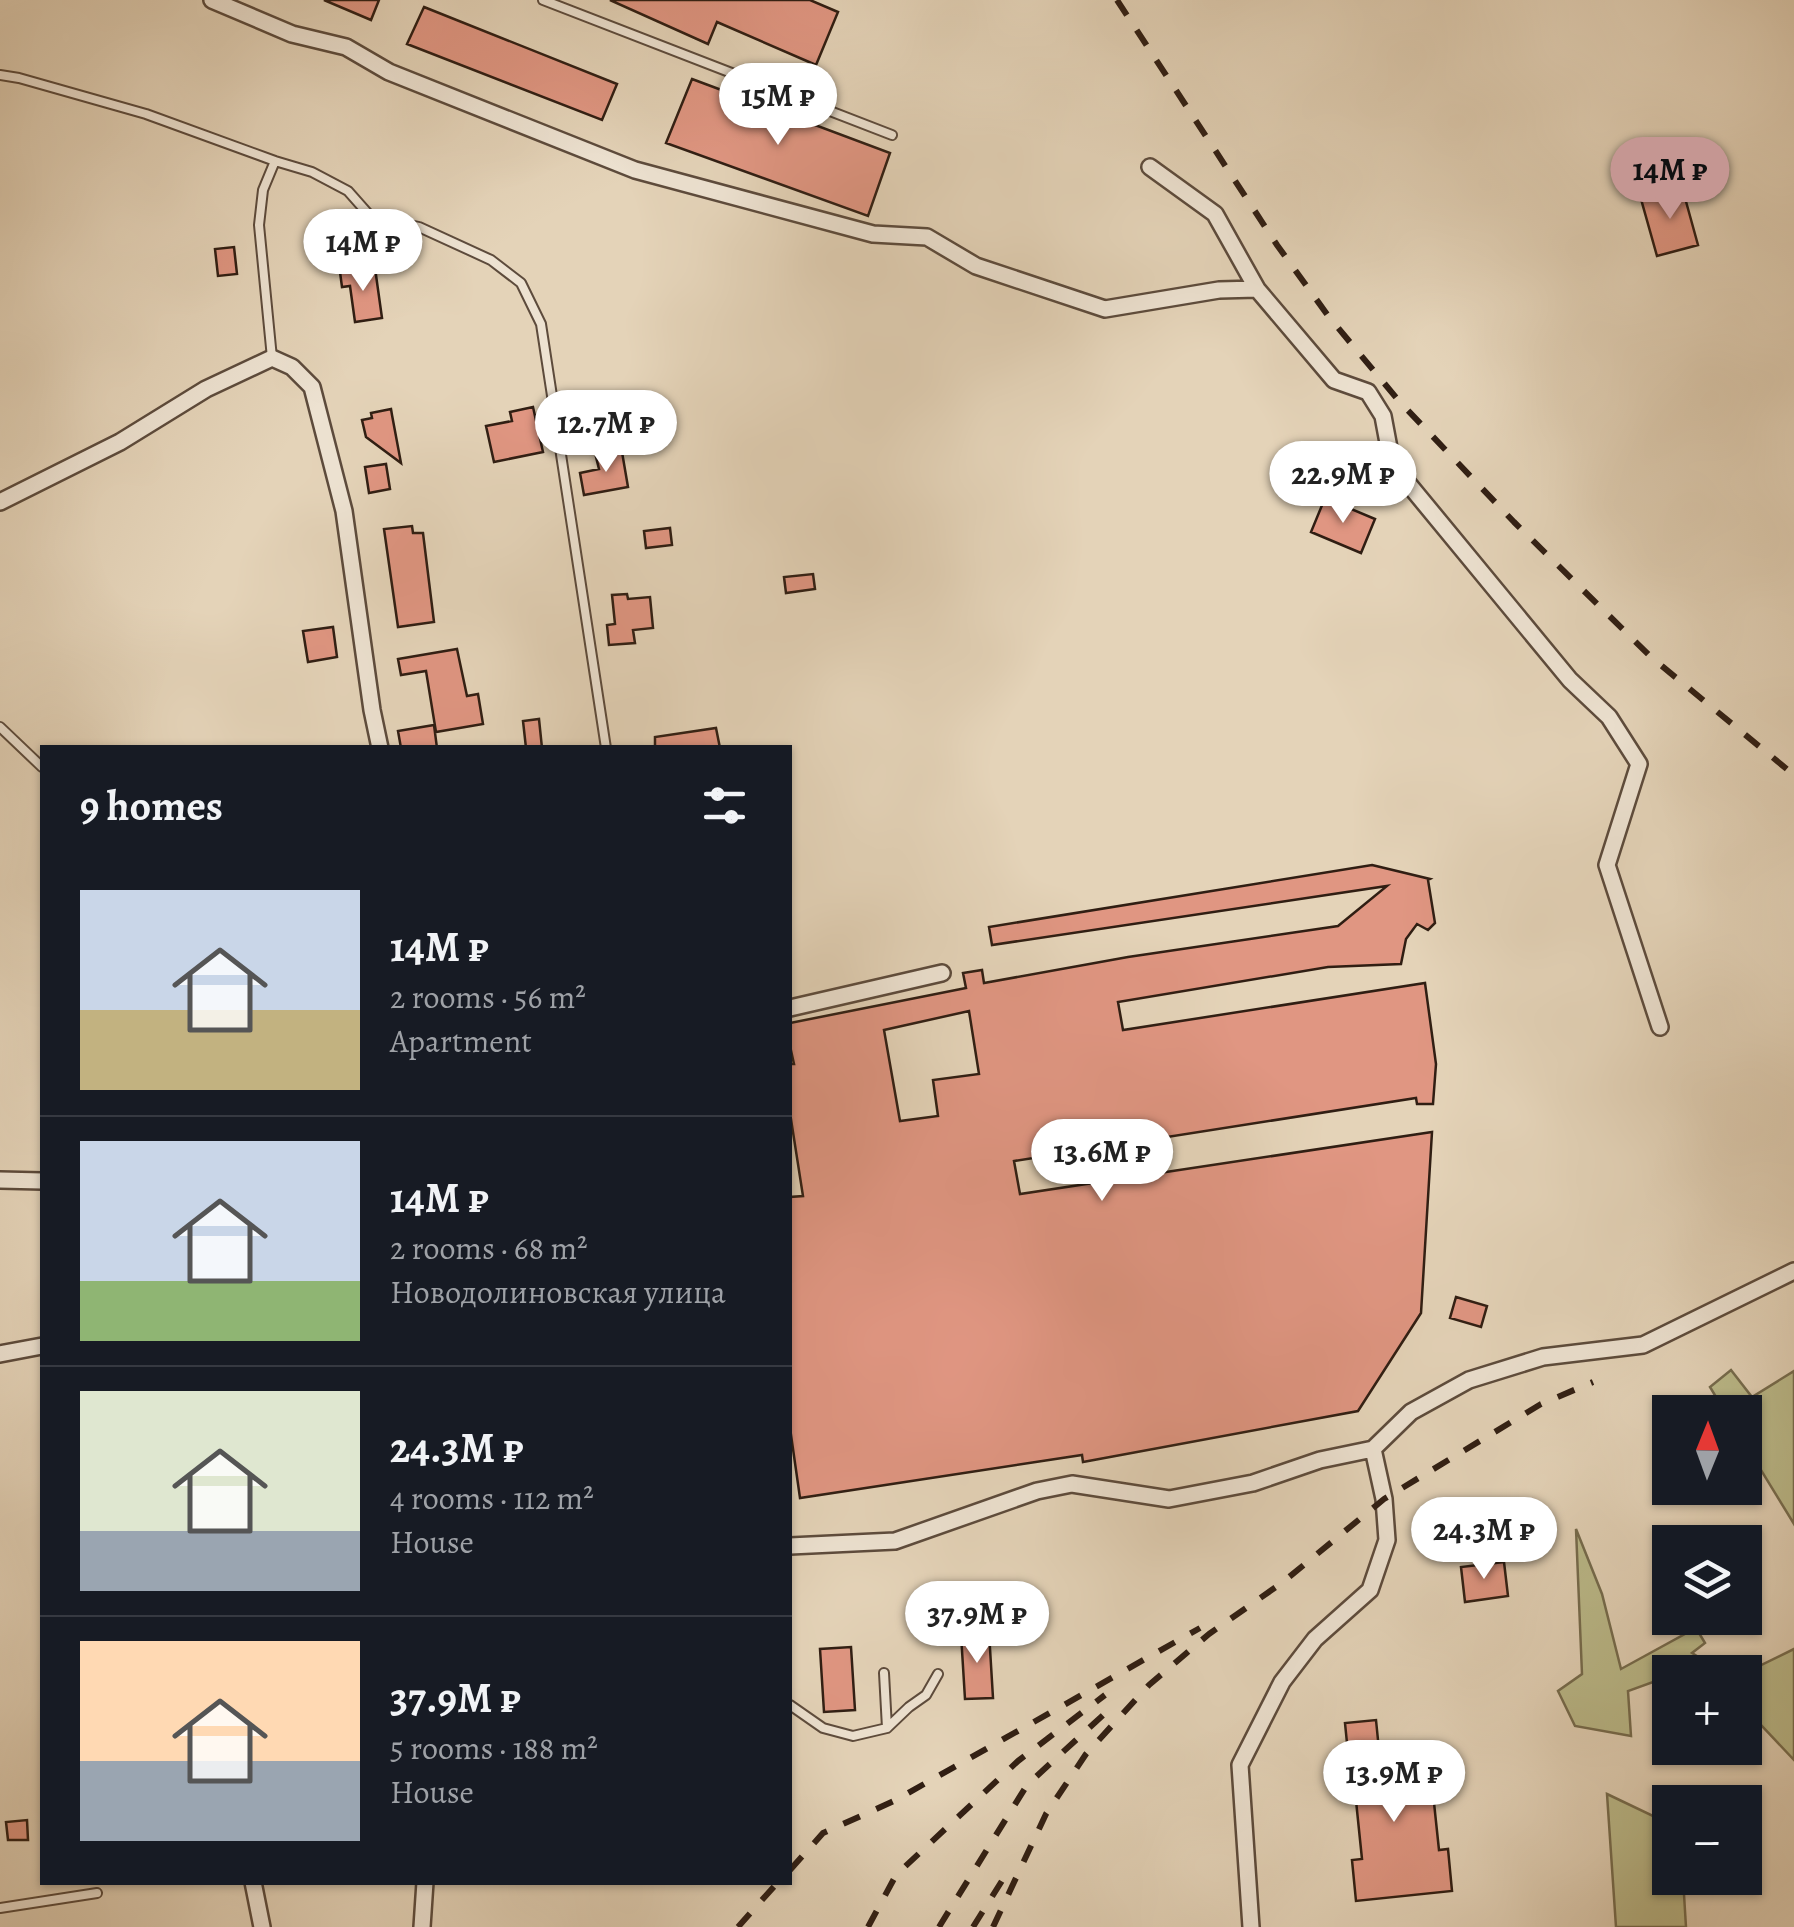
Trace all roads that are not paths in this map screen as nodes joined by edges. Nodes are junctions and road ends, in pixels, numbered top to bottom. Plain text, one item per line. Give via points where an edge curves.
1 (212, 0) edge
2 (543, 0) edge
3 (0, 75) edge
4 (892, 135) dead end
5 (274, 161) junction
6 (1150, 167) dead end
7 (1257, 289) junction
8 (272, 358) junction
9 (0, 502) edge
10 (0, 727) edge
11 (379, 745) edge
12 (606, 745) edge
13 (40, 765) edge
14 (942, 973) dead end
15 (792, 1008) edge
16 (1660, 1027) dead end
17 (0, 1180) edge
18 (40, 1180) edge
19 (1794, 1271) edge
20 (40, 1346) edge
21 (0, 1354) edge
22 (1373, 1449) junction
23 (792, 1546) edge
24 (884, 1673) dead end
25 (938, 1674) dead end
26 (792, 1706) edge
27 (887, 1728) junction
28 (254, 1885) edge
29 (426, 1885) edge
30 (97, 1893) dead end
31 (0, 1908) edge
32 (262, 1927) edge
33 (422, 1927) edge
34 (1251, 1927) edge

1 - 7 street via 292,34 346,47 389,72 635,170 873,234 927,238 976,266 1105,309
2 - 4 lane
3 - 5 lane via 146,114
5 - 8 lane via 259,226
5 - 12 lane via 348,191 371,217 419,227 522,283 541,324
6 - 7 street via 1215,214
7 - 16 street via 1334,380 1368,392 1383,416 1392,464 1570,680 1609,717 1639,764 1608,864
8 - 9 street
8 - 11 street via 312,386 344,511
10 - 13 lane
14 - 15 street
17 - 18 street
19 - 22 street via 1642,1344 1543,1357 1469,1380 1411,1412
20 - 21 street
22 - 23 street via 1169,1499 1072,1484 895,1541
22 - 34 street via 1387,1540 1370,1590 1315,1639 1282,1682 1240,1764
24 - 27 lane
25 - 27 lane via 926,1696
26 - 27 lane via 822,1728 853,1736
28 - 32 street
29 - 33 street
30 - 31 lane

